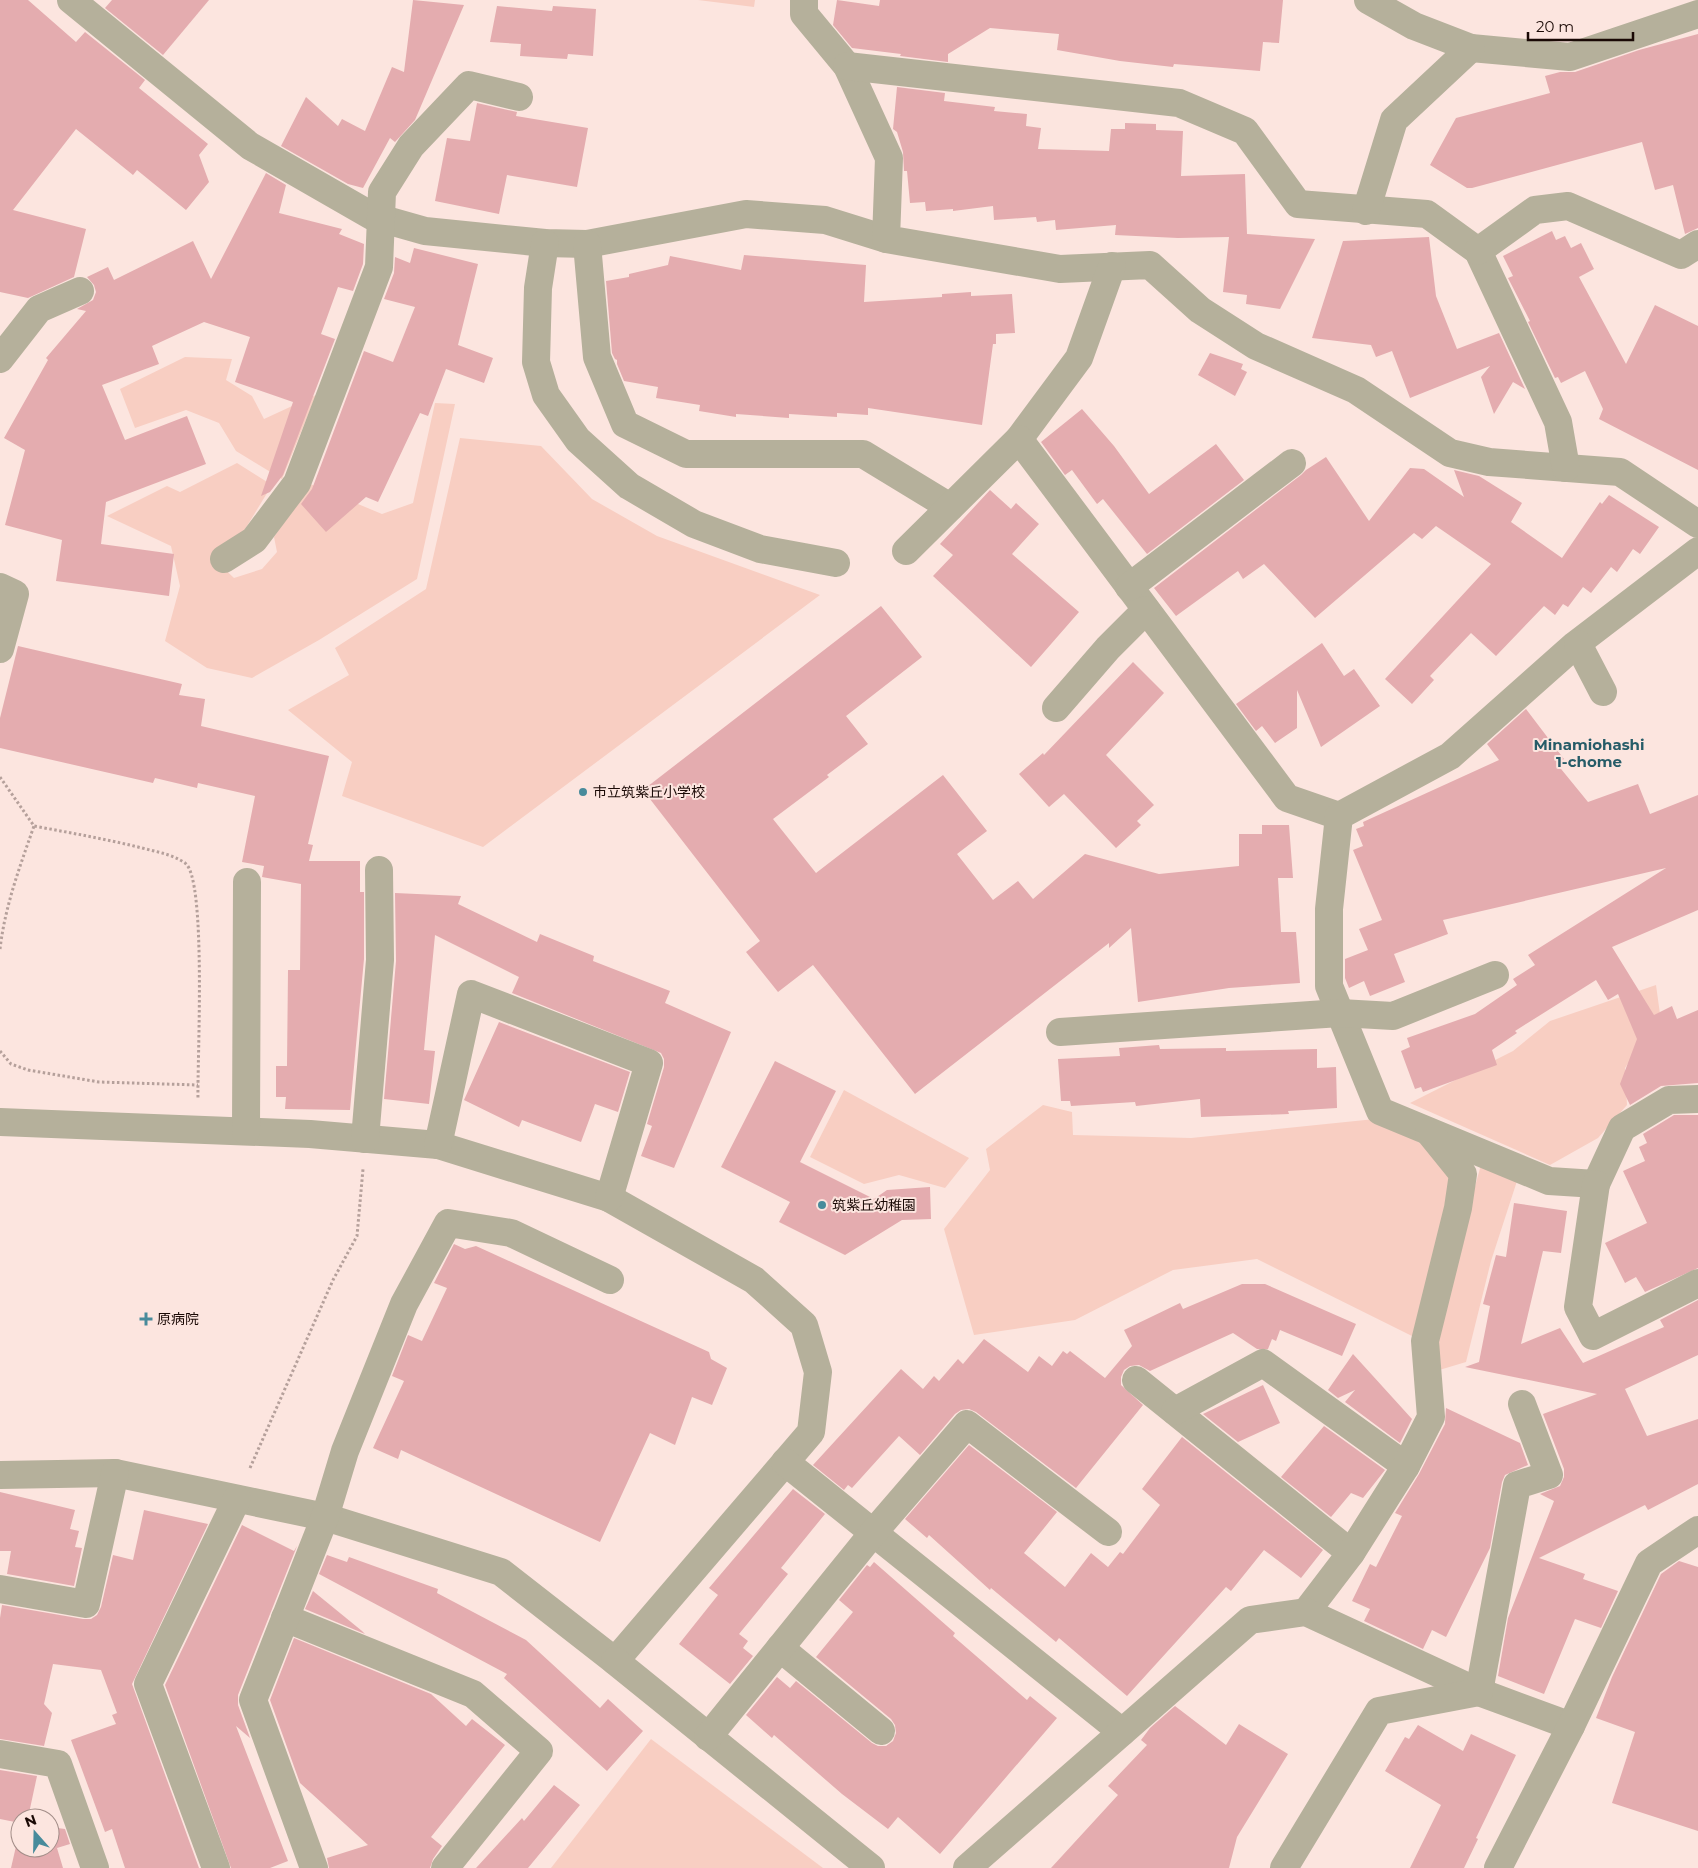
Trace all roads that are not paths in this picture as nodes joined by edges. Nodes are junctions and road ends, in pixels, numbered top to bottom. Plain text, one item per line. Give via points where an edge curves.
1 (71, 0) edge
2 (804, 0) edge
3 (1368, 0) edge
4 (1698, 14) edge
5 (1472, 48) junction
6 (847, 66) junction
7 (519, 97) dead end
8 (1366, 211) junction
9 (382, 219) junction
10 (886, 239) junction
11 (545, 243) junction
12 (587, 244) junction
13 (1698, 244) edge
14 (1478, 251) junction
15 (1112, 266) junction
16 (80, 291) dead end
17 (0, 359) edge
18 (1019, 439) junction
19 (1292, 463) dead end
20 (1566, 468) junction
21 (950, 508) junction
22 (1698, 524) edge
23 (906, 551) dead end
24 (1698, 552) edge
25 (224, 558) dead end
26 (836, 563) dead end
27 (0, 587) edge
28 (1129, 587) junction
29 (1146, 610) junction
30 (1578, 644) junction
31 (0, 649) edge
32 (1603, 692) dead end
33 (1056, 708) dead end
34 (1339, 816) junction
35 (379, 870) dead end
36 (247, 882) dead end
37 (1495, 975) dead end
38 (1340, 1013) junction
39 (1060, 1032) dead end
40 (1698, 1099) edge
41 (0, 1122) edge
42 (1428, 1130) junction
43 (246, 1131) junction
44 (365, 1139) junction
45 (438, 1145) junction
46 (1596, 1184) junction
47 (609, 1198) junction
48 (610, 1280) dead end
49 (1698, 1284) edge
50 (1136, 1380) dead end
51 (1522, 1404) dead end
52 (1175, 1410) junction
53 (785, 1462) junction
54 (1406, 1466) junction
55 (115, 1473) junction
56 (0, 1475) edge
57 (236, 1499) junction
58 (325, 1517) junction
59 (1698, 1530) edge
60 (1108, 1532) dead end
61 (873, 1533) junction
62 (1351, 1553) junction
63 (0, 1589) edge
64 (1306, 1612) junction
65 (285, 1618) junction
66 (780, 1648) junction
67 (615, 1661) junction
68 (1479, 1692) junction
69 (1571, 1726) junction
70 (880, 1731) dead end
71 (1122, 1732) junction
72 (708, 1737) junction
73 (0, 1754) edge
74 (95, 1868) edge
75 (216, 1868) edge
76 (314, 1868) edge
77 (446, 1868) edge
78 (871, 1868) edge
79 (967, 1868) edge
80 (1284, 1868) edge
81 (1498, 1868) edge

1 - 9 street via 250,146
2 - 6 street via 804,14
3 - 5 street via 1414,26
4 - 5 street via 1570,57
5 - 8 street via 1394,120
6 - 8 street via 1179,102 1245,131 1298,204
6 - 10 street via 889,158
7 - 9 street via 469,85 410,146 382,192
8 - 14 street via 1427,214
9 - 11 street via 425,231
9 - 25 street via 379,267 297,483 254,540
10 - 12 street via 825,220 746,214
10 - 15 street via 1060,269
11 - 12 street
11 - 26 street via 538,288 536,362 546,395 578,440 629,486 694,524 760,549
12 - 21 street via 597,357 625,424 686,454 863,454
13 - 14 street via 1681,255 1568,206 1535,210
14 - 20 street via 1558,422
15 - 18 street via 1079,358
15 - 20 street via 1150,265 1200,310 1248,341 1356,390 1450,453 1489,462
16 - 17 street via 39,309
18 - 21 street
18 - 28 street
19 - 28 street
20 - 22 street via 1620,472
21 - 23 street
24 - 30 street
27 - 31 street via 15,594
28 - 29 street
29 - 33 street
29 - 34 street via 1287,798
30 - 32 street
30 - 34 street via 1450,756
34 - 38 street via 1329,909 1329,986
35 - 44 street via 380,960
36 - 43 street
37 - 38 street via 1393,1016
38 - 39 street
38 - 42 street via 1380,1111
40 - 46 street via 1669,1100 1622,1128
41 - 43 street
42 - 46 street via 1549,1181
42 - 54 street via 1463,1174 1458,1208 1425,1341 1431,1417
43 - 44 street
44 - 45 street
45 - 47 street
45 - 47 street via 471,994 649,1063
46 - 49 street via 1578,1306 1593,1336
47 - 53 street via 754,1280 804,1325 818,1372 811,1432
48 - 58 street via 510,1233 448,1223 404,1304 346,1452
50 - 52 street
51 - 68 street via 1549,1475 1517,1485
52 - 54 street via 1263,1363
52 - 62 street
53 - 61 street
53 - 67 street
54 - 62 street
55 - 56 street
55 - 57 street
55 - 63 street via 86,1604
57 - 58 street
57 - 75 street via 148,1684
58 - 65 street
58 - 67 street via 501,1572
59 - 69 street via 1649,1563
60 - 61 street via 967,1424
61 - 66 street
61 - 71 street
62 - 64 street
64 - 68 street
64 - 71 street via 1250,1620
65 - 76 street via 253,1700
65 - 77 street via 473,1694 539,1751
66 - 70 street
66 - 72 street
67 - 72 street
68 - 69 street
68 - 80 street via 1379,1711
69 - 81 street
71 - 79 street
72 - 78 street
73 - 74 street via 58,1764

